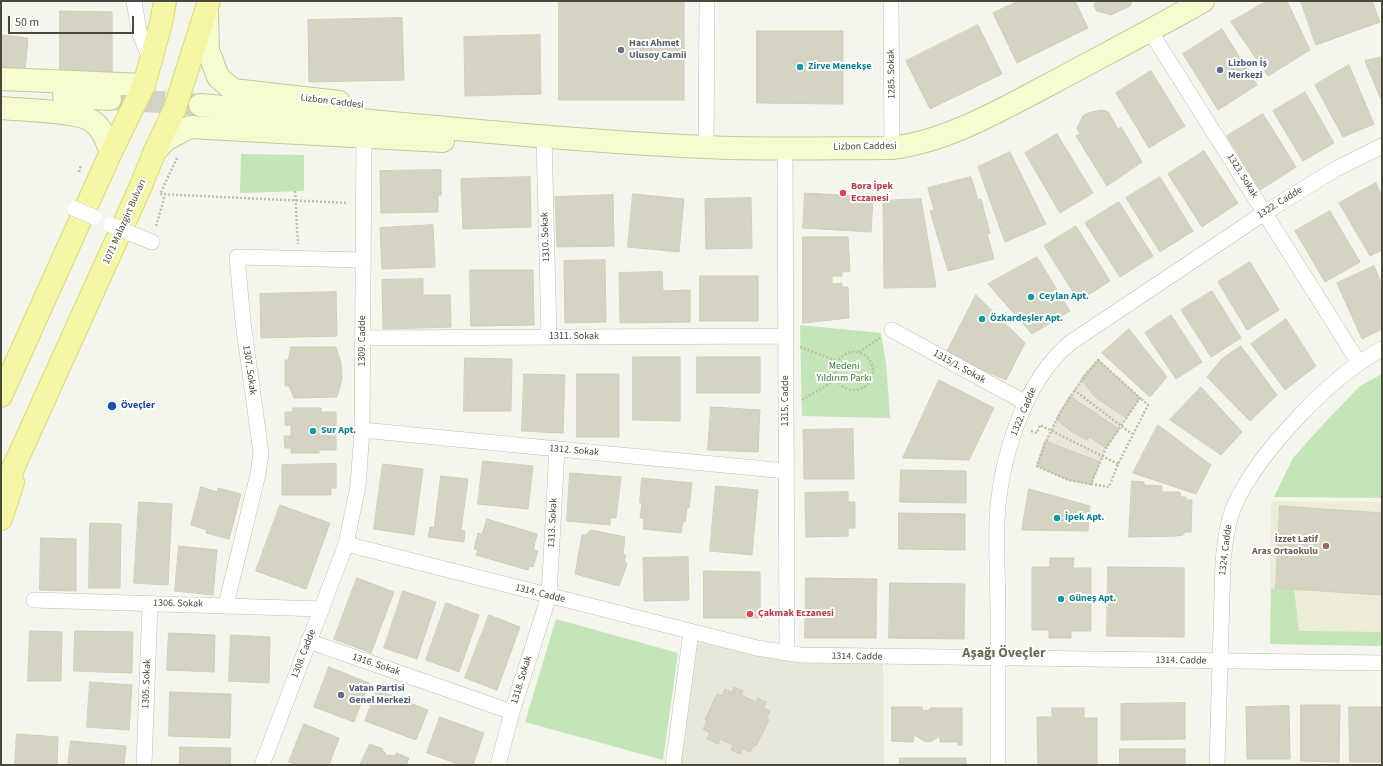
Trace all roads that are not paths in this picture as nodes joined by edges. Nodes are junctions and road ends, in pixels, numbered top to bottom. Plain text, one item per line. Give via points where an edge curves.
1 (134, 1) edge
2 (165, 1) edge
3 (707, 1) edge
4 (891, 1) edge
5 (1203, 1) edge
6 (208, 6) edge
7 (1150, 31) junction
8 (150, 61) junction
9 (1, 78) edge
10 (144, 85) junction
11 (1, 91) edge
12 (110, 99) tunnel mouth
13 (200, 105) tunnel mouth
14 (1, 108) edge
15 (517, 133) junction
16 (544, 136) junction
17 (364, 137) junction
18 (1382, 146) edge
19 (706, 147) junction
20 (785, 148) junction
21 (892, 148) junction
22 (111, 152) junction
23 (154, 152) junction
24 (71, 208) dead end
25 (1264, 213) junction
26 (152, 242) road end
27 (363, 260) junction
28 (892, 330) road end
29 (549, 337) junction
30 (363, 338) junction
31 (786, 338) junction
32 (1382, 349) edge
33 (1359, 363) junction
34 (1, 396) edge
35 (1026, 403) junction
36 (362, 430) junction
37 (26, 438) junction
38 (557, 449) junction
39 (786, 471) junction
40 (1, 496) edge
41 (1, 520) edge
42 (346, 544) junction
43 (548, 596) junction
44 (34, 600) dead end
45 (150, 604) junction
46 (226, 605) junction
47 (322, 609) junction
48 (691, 632) junction
49 (308, 641) junction
50 (787, 653) junction
51 (998, 658) junction
52 (1219, 661) junction
53 (1382, 663) edge
54 (512, 712) junction
55 (144, 765) edge
56 (262, 765) edge
57 (498, 765) edge
58 (673, 765) edge
59 (998, 765) edge
60 (1217, 765) edge

1 - 8 street via 139,31
2 - 8 main road
3 - 19 street
4 - 21 street, 1285. Sokak
5 - 7 main road, Lizbon Caddesi
6 - 15 main road, Lizbon Caddesi via 208,50 218,77 233,90 445,115
6 - 23 main road, 1071 Malazgirt Bulvarı via 174,108
7 - 21 main road, Lizbon Caddesi via 992,115 921,142
7 - 25 street, 1323. Sokak
8 - 10 main road
9 - 10 main road
10 - 22 main road
11 - 12 main road
13 - 15 main road, Lizbon Caddesi
14 - 22 main road via 82,116 99,127
15 - 16 main road, Lizbon Caddesi
15 - 17 main road, Lizbon Caddesi via 446,141
16 - 19 main road, Lizbon Caddesi
16 - 29 street, 1310. Sokak
17 - 23 main road, Lizbon Caddesi via 190,128 167,139
17 - 27 street, 1309. Cadde
18 - 25 street, 1322. Cadde via 1336,169
19 - 20 main road, Lizbon Caddesi
20 - 21 main road, Lizbon Caddesi
20 - 31 street, 1315. Cadde
22 - 34 main road
23 - 37 main road, 1071 Malazgirt Bulvarı
24 - 26 street, bridge
25 - 33 street, 1323. Sokak
25 - 35 street, 1322. Cadde via 1061,350 1044,371
27 - 30 street, 1309. Cadde
27 - 46 street, 1307. Sokak via 237,257 261,453
28 - 35 street, 1315/1. Sokak
29 - 30 street, 1311. Sokak
29 - 31 street, 1311. Sokak
30 - 36 street, 1309. Cadde
31 - 39 street, 1315. Cadde
32 - 33 street, 1324. Cadde
33 - 52 street, 1324. Cadde via 1312,403 1266,455 1247,481 1235,504 1224,551
35 - 51 street, 1322. Cadde via 1006,462 998,506
36 - 38 street, 1312. Sokak
36 - 42 street, 1309. Cadde via 358,486
37 - 40 main road, 1071 Malazgirt Bulvarı
37 - 41 main road, 1071 Malazgirt Bulvarı
38 - 39 street, 1312. Sokak
38 - 43 street, 1313. Sokak
39 - 50 street, 1315. Cadde
42 - 43 street, 1314. Cadde
42 - 47 street, 1308. Cadde
43 - 48 street, 1314. Cadde
43 - 54 street, 1318. Sokak
44 - 45 street, 1306. Sokak
45 - 46 street, 1306. Sokak
45 - 55 street, 1305. Sokak
46 - 47 street, 1306. Sokak
47 - 49 street, 1308. Cadde
48 - 50 street, 1314. Cadde
48 - 58 street
49 - 54 street, 1316. Sokak
49 - 56 street, 1308. Cadde
50 - 51 street, 1314. Cadde
51 - 52 street, 1314. Cadde
51 - 59 street, 1322. Cadde
52 - 53 street, 1314. Cadde
52 - 60 street, 1324. Cadde
54 - 57 street, 1318. Sokak

